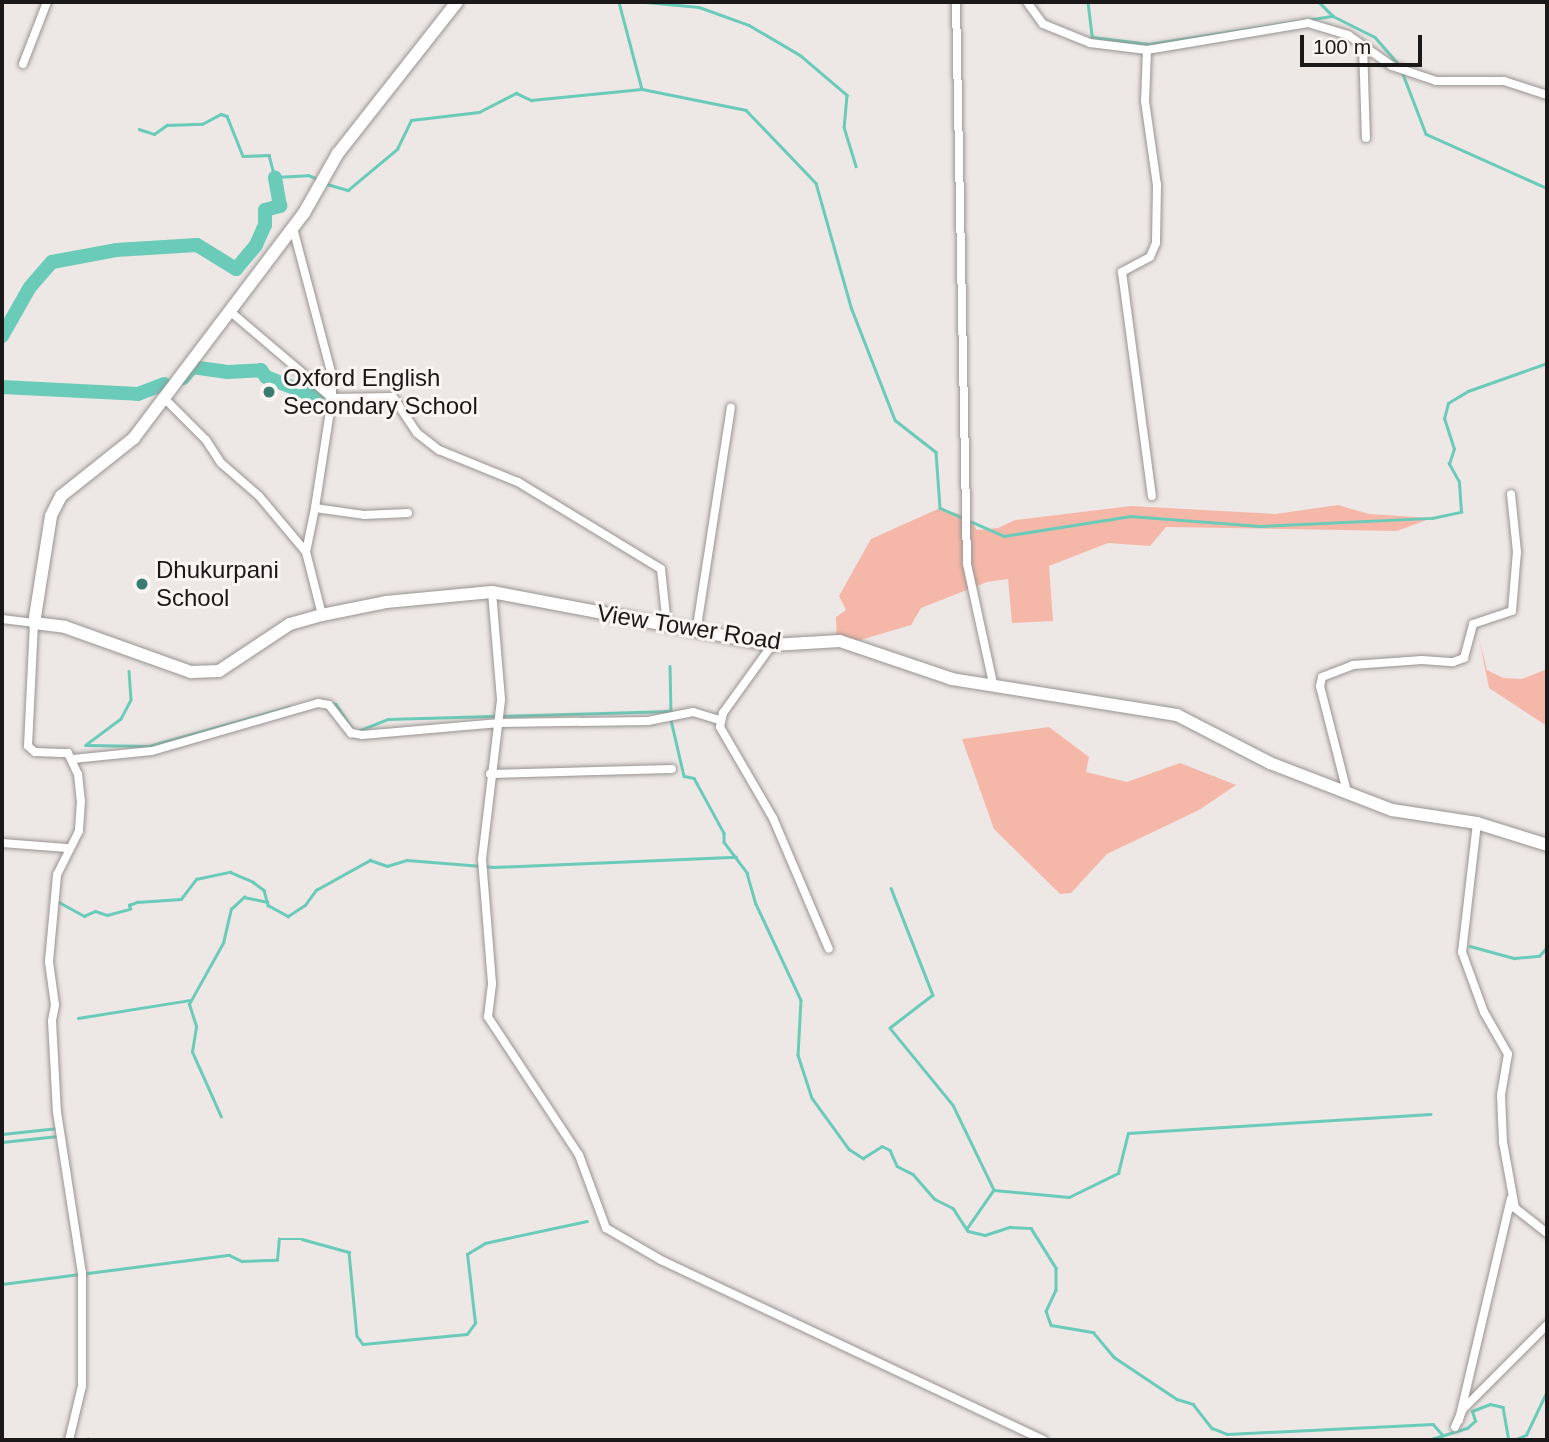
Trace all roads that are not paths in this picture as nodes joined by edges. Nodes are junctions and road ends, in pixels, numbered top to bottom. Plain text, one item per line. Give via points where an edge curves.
1 (47, 2) edge
2 (457, 2) edge
3 (956, 2) edge
4 (1027, 2) edge
5 (1363, 45) junction
6 (1147, 50) junction
7 (23, 64) dead end
8 (1547, 95) edge
9 (1366, 138) dead end
10 (293, 228) junction
11 (232, 313) junction
12 (163, 398) junction
13 (332, 398) junction
14 (731, 408) dead end
15 (1511, 494) dead end
16 (1152, 496) dead end
17 (315, 508) junction
18 (408, 513) dead end
19 (306, 552) junction
20 (492, 592) junction
21 (322, 615) junction
22 (2, 619) edge
23 (34, 623) junction
24 (667, 626) junction
25 (696, 633) junction
26 (772, 645) junction
27 (993, 683) junction
28 (720, 720) junction
29 (499, 723) junction
30 (73, 759) junction
31 (672, 769) dead end
32 (490, 774) junction
33 (1346, 788) junction
34 (1477, 822) junction
35 (2, 844) edge
36 (1547, 845) edge
37 (67, 848) junction
38 (829, 949) dead end
39 (1512, 1196) junction
40 (1547, 1233) edge
41 (1547, 1325) edge
42 (69, 1440) edge
43 (1044, 1440) edge

1 - 7 street
2 - 10 street via 400,69 320,180
3 - 27 street via 966,540
4 - 6 street via 1043,24 1062,35
5 - 6 street via 1329,27 1308,23
5 - 8 street via 1392,66 1436,81 1504,81
5 - 9 street
6 - 16 street via 1145,101 1157,185 1156,243 1150,257 1122,272
10 - 11 street
10 - 13 street via 332,376
11 - 12 street
11 - 13 street
12 - 19 street via 206,440 221,463 259,496
12 - 23 street via 134,438 61,496 51,516
13 - 17 street
13 - 24 street via 393,397 417,433 439,450 518,482 661,569
14 - 25 street
15 - 33 street via 1517,552 1512,611 1473,624 1464,658 1353,665 1322,677 1320,686
17 - 18 street via 364,515
17 - 19 street
19 - 21 street
20 - 21 street, View Tower Road via 386,602
20 - 24 street, View Tower Road
20 - 29 street
21 - 23 street, View Tower Road via 290,624 219,671 191,672 65,627
22 - 23 street
23 - 30 street via 28,746 35,752 68,753
24 - 25 street, View Tower Road
25 - 26 street, View Tower Road
26 - 27 street, View Tower Road via 839,641 952,679
26 - 28 street
27 - 33 street, View Tower Road via 1177,715 1270,764
28 - 29 street via 693,712 648,722
28 - 38 street via 730,747 774,818
29 - 30 street via 362,735 351,733 329,705 318,704 152,751
29 - 32 street
30 - 37 street via 82,820
31 - 32 street
32 - 43 street via 482,859 492,984 488,1017 579,1155 606,1228 661,1261
33 - 34 street, View Tower Road via 1392,810
34 - 36 street, View Tower Road
34 - 39 street via 1461,952 1484,1012 1508,1054 1501,1095
35 - 37 street
37 - 42 street via 57,875 49,962 55,1005 57,1112 82,1273 82,1386
39 - 40 street via 1523,1219
39 - 41 street via 1457,1423 1472,1399

